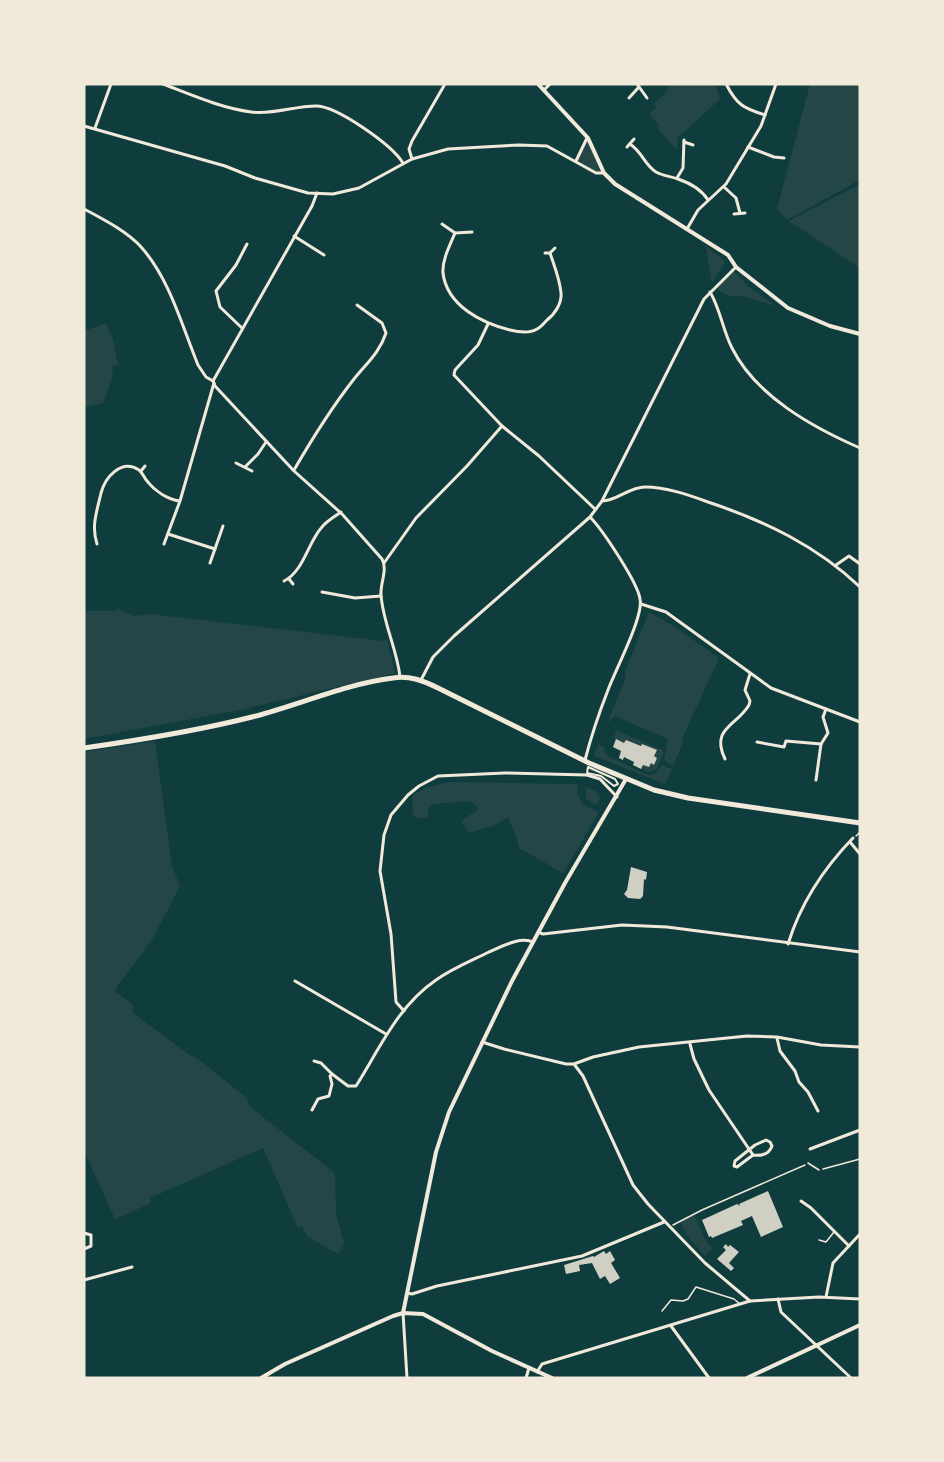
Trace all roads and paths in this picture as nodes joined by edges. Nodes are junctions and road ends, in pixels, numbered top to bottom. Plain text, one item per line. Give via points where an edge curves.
1 (111, 84) edge
2 (163, 84) edge
3 (445, 84) edge
4 (538, 84) edge
5 (550, 84) edge
6 (726, 84) edge
7 (776, 84) edge
8 (638, 86) edge
9 (544, 90) junction
10 (629, 98) dead end
11 (647, 98) dead end
12 (765, 115) junction
13 (84, 126) edge
14 (95, 128) junction
15 (588, 138) junction
16 (634, 139) dead end
17 (693, 145) dead end
18 (748, 147) junction
19 (784, 158) dead end
20 (412, 159) junction
21 (576, 161) junction
22 (403, 163) junction
23 (604, 173) junction
24 (677, 178) junction
25 (724, 187) junction
26 (317, 193) junction
27 (708, 200) junction
28 (84, 209) edge
29 (740, 213) junction
30 (745, 213) dead end
31 (734, 214) dead end
32 (442, 224) dead end
33 (687, 229) junction
34 (472, 231) dead end
35 (455, 233) junction
36 (294, 236) junction
37 (247, 244) dead end
38 (555, 248) dead end
39 (324, 255) dead end
40 (736, 267) junction
41 (710, 292) junction
42 (357, 305) dead end
43 (488, 324) junction
44 (242, 328) junction
45 (860, 334) edge
46 (214, 382) junction
47 (502, 426) junction
48 (266, 442) junction
49 (860, 448) edge
50 (236, 463) dead end
51 (145, 466) dead end
52 (245, 467) junction
53 (141, 471) junction
54 (252, 471) dead end
55 (294, 471) junction
56 (180, 501) junction
57 (602, 501) junction
58 (595, 509) junction
59 (341, 513) junction
60 (590, 517) junction
61 (223, 526) dead end
62 (168, 534) junction
63 (97, 544) dead end
64 (164, 544) dead end
65 (215, 549) junction
66 (210, 563) dead end
67 (384, 563) junction
68 (860, 564) edge
69 (836, 565) junction
70 (293, 584) dead end
71 (860, 588) edge
72 (322, 592) dead end
73 (381, 596) junction
74 (641, 604) junction
75 (750, 674) junction
76 (400, 677) junction
77 (421, 680) junction
78 (826, 709) junction
79 (860, 722) edge
80 (757, 742) dead end
81 (821, 744) junction
82 (84, 748) edge
83 (725, 759) dead end
84 (587, 764) junction
85 (626, 779) junction
86 (816, 780) dead end
87 (617, 797) junction
88 (860, 823) edge
89 (853, 838) dead end
90 (850, 842) junction
91 (860, 854) edge
92 (538, 932) junction
93 (533, 942) junction
94 (788, 944) junction
95 (860, 952) edge
96 (295, 981) dead end
97 (404, 1011) junction
98 (386, 1034) junction
99 (777, 1037) junction
100 (482, 1042) junction
101 (690, 1044) junction
102 (860, 1047) edge
103 (314, 1061) dead end
104 (574, 1064) junction
105 (332, 1074) junction
106 (312, 1110) dead end
107 (818, 1110) dead end
108 (860, 1130) edge
109 (750, 1149) junction
110 (810, 1149) dead end
111 (753, 1155) junction
112 (860, 1159) edge
113 (808, 1163) joint
114 (819, 1170) joint
115 (801, 1201) dead end
116 (664, 1222) junction
117 (669, 1227) junction
118 (834, 1232) junction
119 (84, 1233) edge
120 (860, 1234) edge
121 (819, 1240) dead end
122 (849, 1246) junction
123 (84, 1248) edge
124 (132, 1267) dead end
125 (84, 1280) edge
126 (407, 1293) junction
127 (826, 1297) junction
128 (778, 1299) junction
129 (860, 1299) edge
130 (750, 1301) junction
131 (740, 1304) junction
132 (662, 1311) dead end
133 (403, 1313) junction
134 (671, 1325) junction
135 (860, 1325) edge
136 (816, 1346) junction
137 (529, 1368) junction
138 (537, 1372) junction
139 (261, 1378) edge
140 (407, 1378) edge
141 (526, 1378) edge
142 (552, 1378) edge
143 (709, 1378) edge
144 (747, 1378) edge
145 (851, 1378) edge

1 - 14 street
2 - 22 street via 209,102 253,113 326,107 372,134
3 - 20 street via 412,141
4 - 9 street
5 - 9 street
6 - 12 street via 742,107
7 - 12 street
8 - 10 street
8 - 11 street
9 - 15 street
12 - 18 street
13 - 14 street
14 - 26 street via 284,187
15 - 21 street
15 - 23 street
16 - 24 street via 629,146 641,152 646,165
17 - 24 street via 684,141 683,168
18 - 19 street
18 - 25 street
20 - 21 street via 448,149 519,145 547,146
20 - 22 street
21 - 23 street via 596,173
22 - 26 street via 359,188
23 - 33 street
24 - 27 street via 698,188
25 - 27 street
25 - 29 street via 736,198
26 - 36 street
27 - 33 street
28 - 46 street via 133,240 161,273 198,366
29 - 30 street
29 - 31 street
32 - 35 street
33 - 40 street via 728,255
34 - 35 street
35 - 43 street via 443,274 458,303
36 - 39 street
36 - 44 street
37 - 44 street via 216,291 220,307
38 - 43 street via 548,253 562,294 553,316 537,330 526,332
40 - 41 street
40 - 45 street via 788,308
41 - 49 street via 733,350 763,388 802,418
41 - 57 street
42 - 55 street via 382,323 385,338
43 - 47 street via 478,345 454,374
44 - 46 street
46 - 48 street
46 - 56 street
47 - 58 street
47 - 67 street via 417,518
48 - 52 street
48 - 55 street
50 - 52 street
51 - 53 street
52 - 54 street
53 - 56 street via 155,490
53 - 63 street via 122,468 107,478 93,528
55 - 59 street
56 - 62 street
57 - 58 street
57 - 69 street via 648,487 682,494 742,513 800,541
58 - 60 street
59 - 67 street
59 - 70 street via 321,528 286,580
60 - 74 street via 605,535
60 - 77 street via 454,636 433,657
61 - 65 street
62 - 64 street
62 - 65 street
65 - 66 street
67 - 73 street
68 - 69 street via 849,556
69 - 71 street
72 - 73 street via 355,598
73 - 76 street
74 - 75 street via 666,612
74 - 84 street via 589,745
75 - 78 street via 781,693
75 - 83 street via 745,690 749,705 722,736
76 - 77 highway
76 - 82 highway via 251,717
77 - 84 highway
78 - 79 street
78 - 81 street via 823,717 828,733
80 - 81 street via 784,747 786,741
81 - 86 street
84 - 84 street via 588,773 617,785 615,779
84 - 85 highway
85 - 87 street
85 - 88 highway via 688,798
87 - 92 street
87 - 97 street via 600,778 587,775 505,773 438,776 408,795 391,815 384,835 380,871 391,934 396,1002
89 - 90 street
90 - 91 street
90 - 94 street via 811,890
92 - 93 street
92 - 94 street via 622,925
93 - 97 street via 523,940 466,963 434,981
93 - 100 street
94 - 95 street
96 - 98 street
97 - 98 street
98 - 105 street via 356,1086 348,1086
99 - 101 street via 747,1036
99 - 102 street
99 - 107 street via 780,1051
100 - 104 street
100 - 126 street via 449,1112 436,1152
101 - 104 street via 639,1047
101 - 109 street via 709,1090
103 - 105 street
104 - 116 street via 633,1185
105 - 106 street via 329,1096 318,1099
108 - 110 street
109 - 111 street
109 - 111 street via 734,1166
109 - 111 street via 766,1140 771,1144 766,1154
112 - 114 path
113 - 114 lane
113 - 117 path
115 - 118 street
116 - 117 street
116 - 126 street via 582,1256
117 - 130 street
118 - 121 lane via 826,1242
118 - 122 street
119 - 123 street via 91,1235 91,1246
120 - 122 street
122 - 127 street via 833,1263
124 - 125 street
126 - 133 street
127 - 128 street
127 - 129 street
128 - 130 street
128 - 136 street via 781,1312
130 - 131 street
131 - 132 lane via 696,1287 688,1299 671,1300
131 - 134 street
133 - 137 street via 423,1314
133 - 139 street
133 - 140 street
134 - 138 street via 542,1364
134 - 143 street
135 - 136 street
136 - 144 street
136 - 145 street
137 - 138 street
137 - 141 street
138 - 142 street

